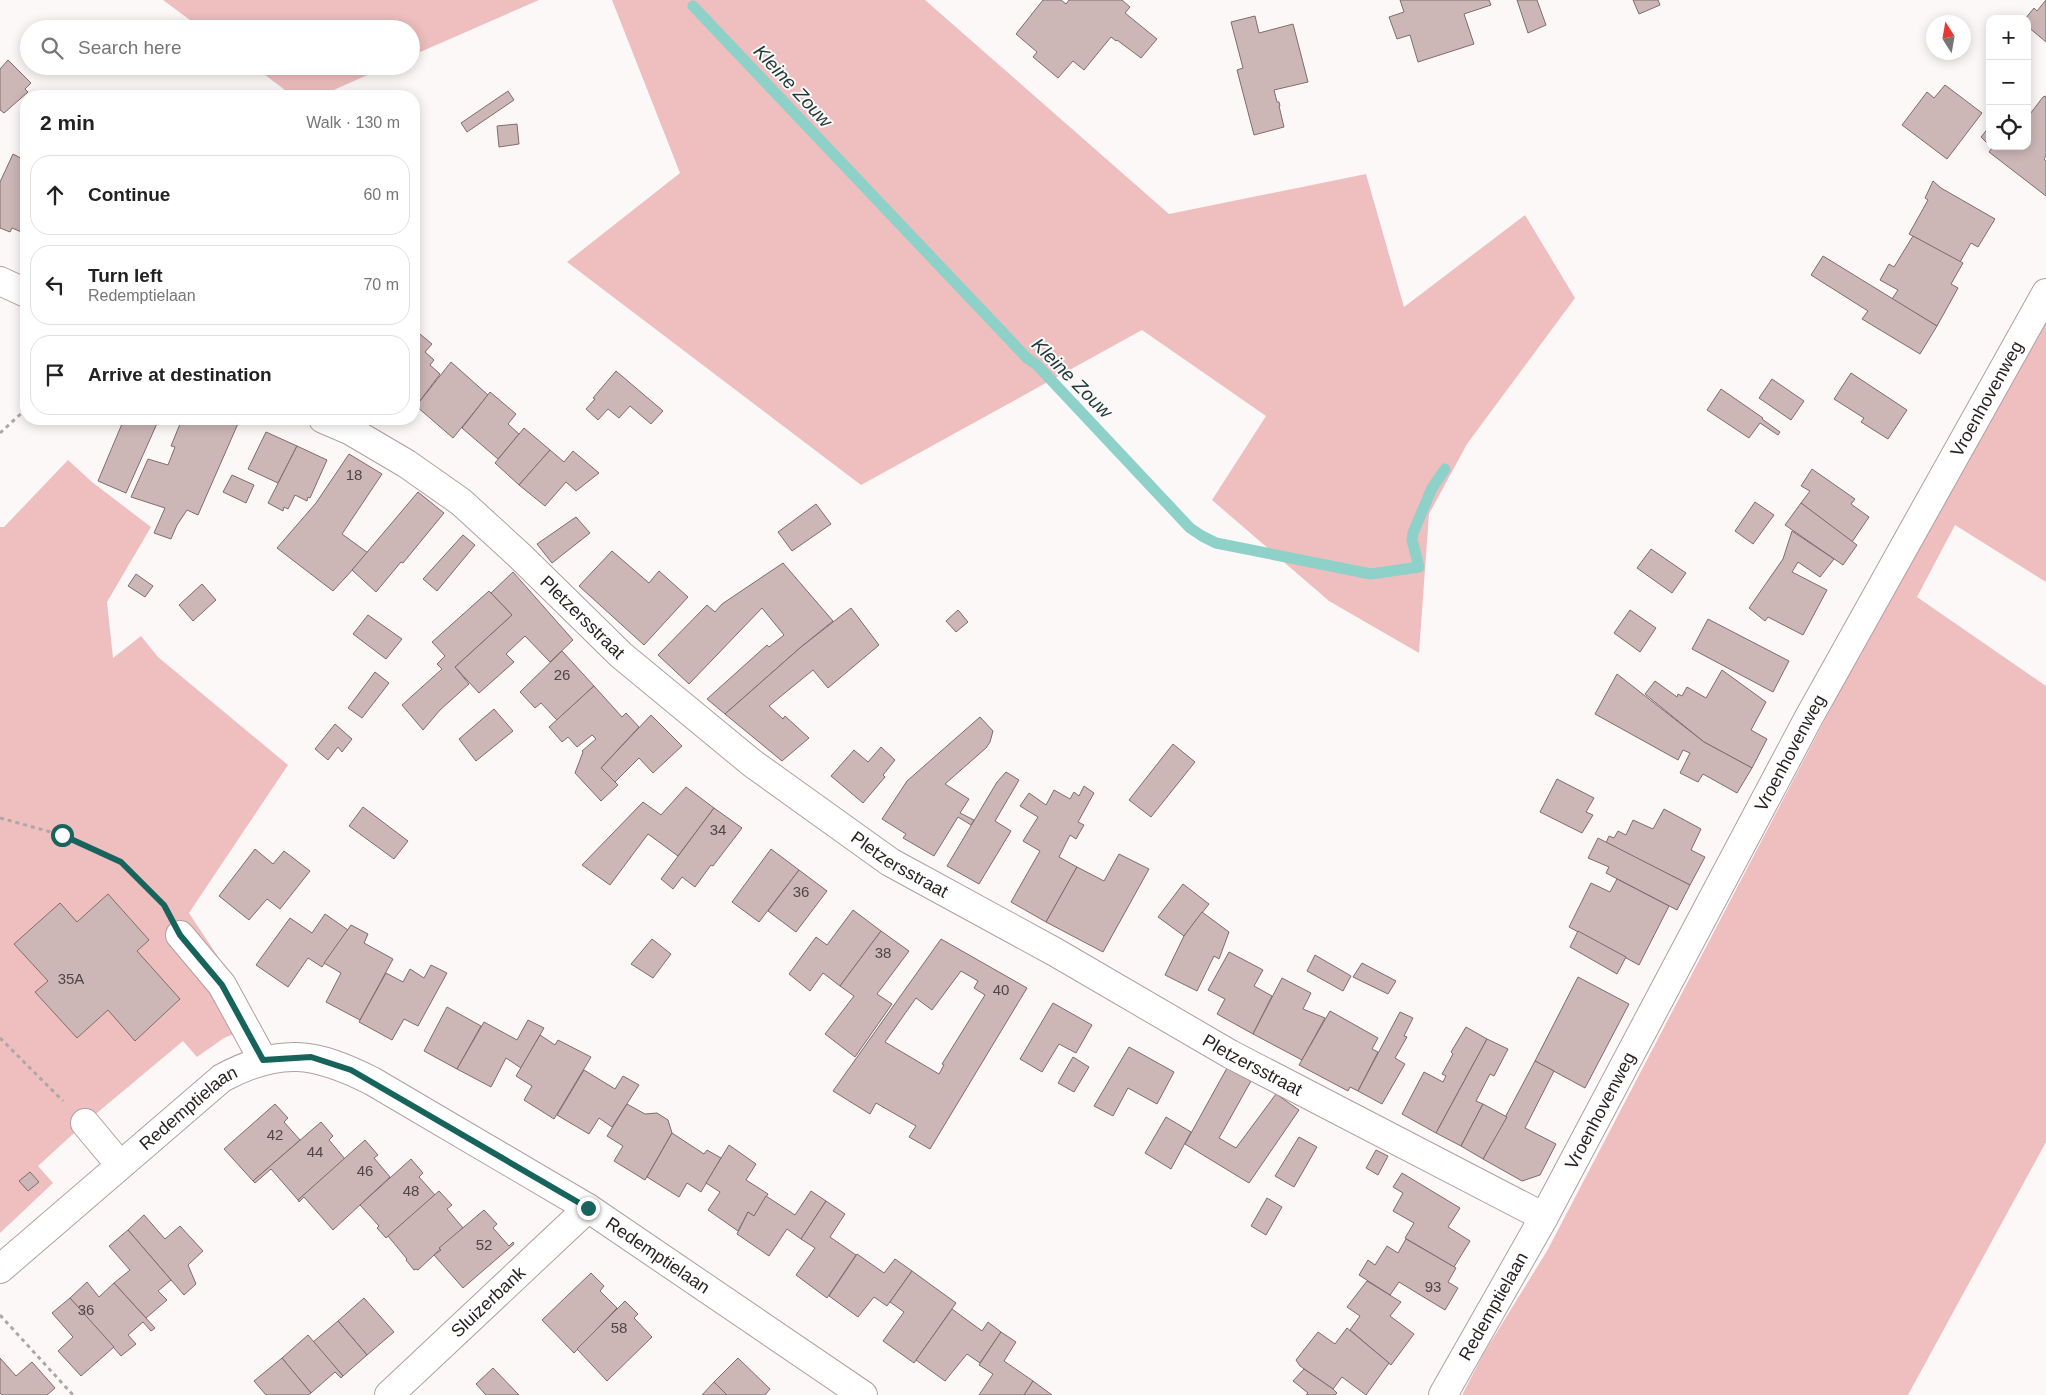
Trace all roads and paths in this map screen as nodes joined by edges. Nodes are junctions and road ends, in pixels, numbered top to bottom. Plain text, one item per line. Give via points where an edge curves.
1 (0, 281) edge
2 (20, 290) edge
3 (2046, 293) edge
4 (20, 415) edge
5 (336, 425) edge
6 (0, 433) edge
7 (0, 818) edge
8 (180, 935) joint
9 (0, 1038) edge
10 (263, 1060) junction
11 (85, 1123) joint
12 (120, 1165) junction
13 (588, 1208) junction
14 (1544, 1217) junction
15 (0, 1269) edge
16 (0, 1315) edge
17 (828, 1386) edge
18 (73, 1395) edge
19 (389, 1395) edge
20 (863, 1395) edge
21 (1443, 1395) edge

1 - 2 street
3 - 14 street, Vroenhovenweg via 1809,717
4 - 6 path
5 - 14 street, Pletzersstraat via 407,464 461,502 621,655 752,763 890,862 1055,952 1230,1054
7 - 8 path via 62,835 121,862 164,905
8 - 10 street via 222,985
9 - 11 path
10 - 12 street, Redemptielaan via 222,1078
10 - 13 street, Redemptielaan via 311,1057 351,1070
11 - 12 street
12 - 15 street, Redemptielaan
13 - 17 street, Redemptielaan
13 - 19 street, Sluizerbank
14 - 21 street, Redemptielaan
16 - 18 path
17 - 20 street, Redemptielaan

